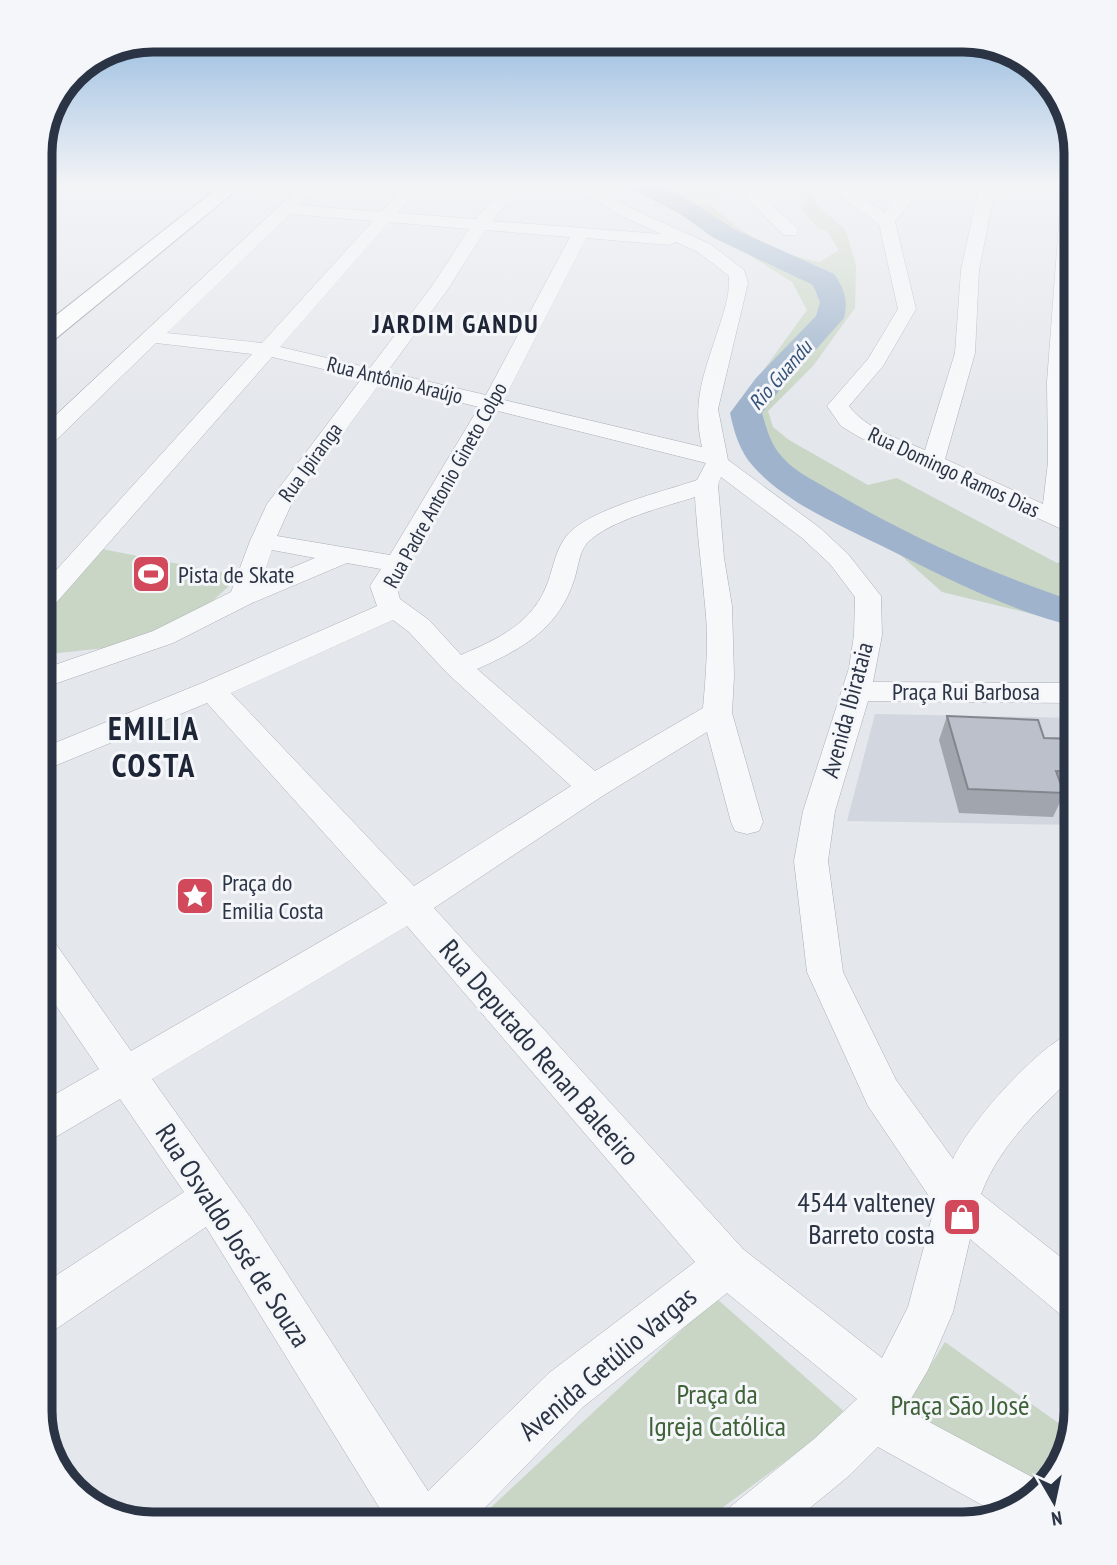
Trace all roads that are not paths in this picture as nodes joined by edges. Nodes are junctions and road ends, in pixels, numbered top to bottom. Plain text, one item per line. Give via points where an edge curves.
1 (145, 256) edge
2 (238, 256) edge
3 (352, 256) edge
4 (460, 256) edge
5 (569, 256) edge
6 (716, 256) edge
7 (895, 256) edge
8 (973, 256) edge
9 (1064, 313) edge
10 (53, 330) edge
11 (153, 337) junction
12 (269, 350) junction
13 (374, 373) junction
14 (490, 403) junction
15 (53, 431) edge
16 (932, 463) junction
17 (713, 468) junction
18 (1054, 519) junction
19 (1064, 523) edge
20 (262, 541) junction
21 (344, 555) junction
22 (397, 564) junction
23 (53, 592) edge
24 (243, 597) junction
25 (396, 608) junction
26 (457, 667) junction
27 (53, 671) edge
28 (212, 690) junction
29 (855, 691) junction
30 (1064, 693) edge
31 (717, 713) junction
32 (53, 756) edge
33 (593, 787) junction
34 (747, 822) dead end
35 (411, 906) junction
36 (52, 970) edge
37 (1064, 1059) edge
38 (128, 1074) junction
39 (52, 1118) edge
40 (212, 1198) junction
41 (957, 1201) junction
42 (727, 1265) junction
43 (1064, 1288) edge
44 (52, 1305) edge
45 (880, 1405) junction
46 (1018, 1496) edge
47 (412, 1512) edge
48 (444, 1512) edge
49 (764, 1512) edge

1 - 10 highway
2 - 11 street
3 - 12 street
4 - 13 street, Rua Ipiranga
5 - 14 street, Rua Padre Antonio Gineto Colpo
6 - 17 street via 740,280 707,409
7 - 16 street, Rua Domingo Ramos Dias via 907,309 876,362 838,406 857,427
8 - 16 street via 965,352
9 - 18 street via 1057,382 1059,462
11 - 12 street, Rua Antônio Araújo
11 - 15 street
12 - 13 street, Rua Antônio Araújo
12 - 23 street
13 - 14 street, Rua Antônio Araújo
13 - 20 street, Rua Ipiranga via 279,504
14 - 17 street, Rua Antônio Araújo
14 - 22 street, Rua Padre Antonio Gineto Colpo
16 - 18 street, Rua Domingo Ramos Dias
17 - 26 street via 580,536 566,555 561,582 544,616 506,643
17 - 29 street, Avenida Ibirataia via 811,533 868,596 868,635
17 - 31 street via 711,558 719,606
18 - 19 street, Rua Domingo Ramos Dias
20 - 21 street
20 - 24 street, Rua Ipiranga
21 - 22 street
21 - 24 street
22 - 25 street, Rua Padre Antonio Gineto Colpo via 383,586 388,603
24 - 27 street via 163,637
25 - 26 street, Rua Padre Antonio Gineto Colpo
25 - 28 street
26 - 33 street, Rua Padre Antonio Gineto Colpo
28 - 32 street
28 - 35 street, Rua Deputado Renan Baleeiro
29 - 30 street, Praça Rui Barbosa
29 - 41 street, Avenida Ibirataia via 819,811 811,861 825,972 882,1093
31 - 33 street
31 - 34 street
33 - 35 street
35 - 38 street
35 - 42 street, Rua Deputado Renan Baleeiro
36 - 38 street, Rua Osvaldo José de Souza
37 - 41 street via 993,1132 971,1166
38 - 39 street
38 - 40 street, Rua Osvaldo José de Souza
40 - 44 street
40 - 47 street, Rua Osvaldo José de Souza
41 - 43 street, Avenida Ibirataia
41 - 45 street via 930,1312
42 - 45 street, Rua Deputado Renan Baleeiro
42 - 48 street, Avenida Getúlio Vargas via 566,1390
45 - 46 street, Rua Deputado Renan Baleeiro
45 - 49 street via 832,1457

